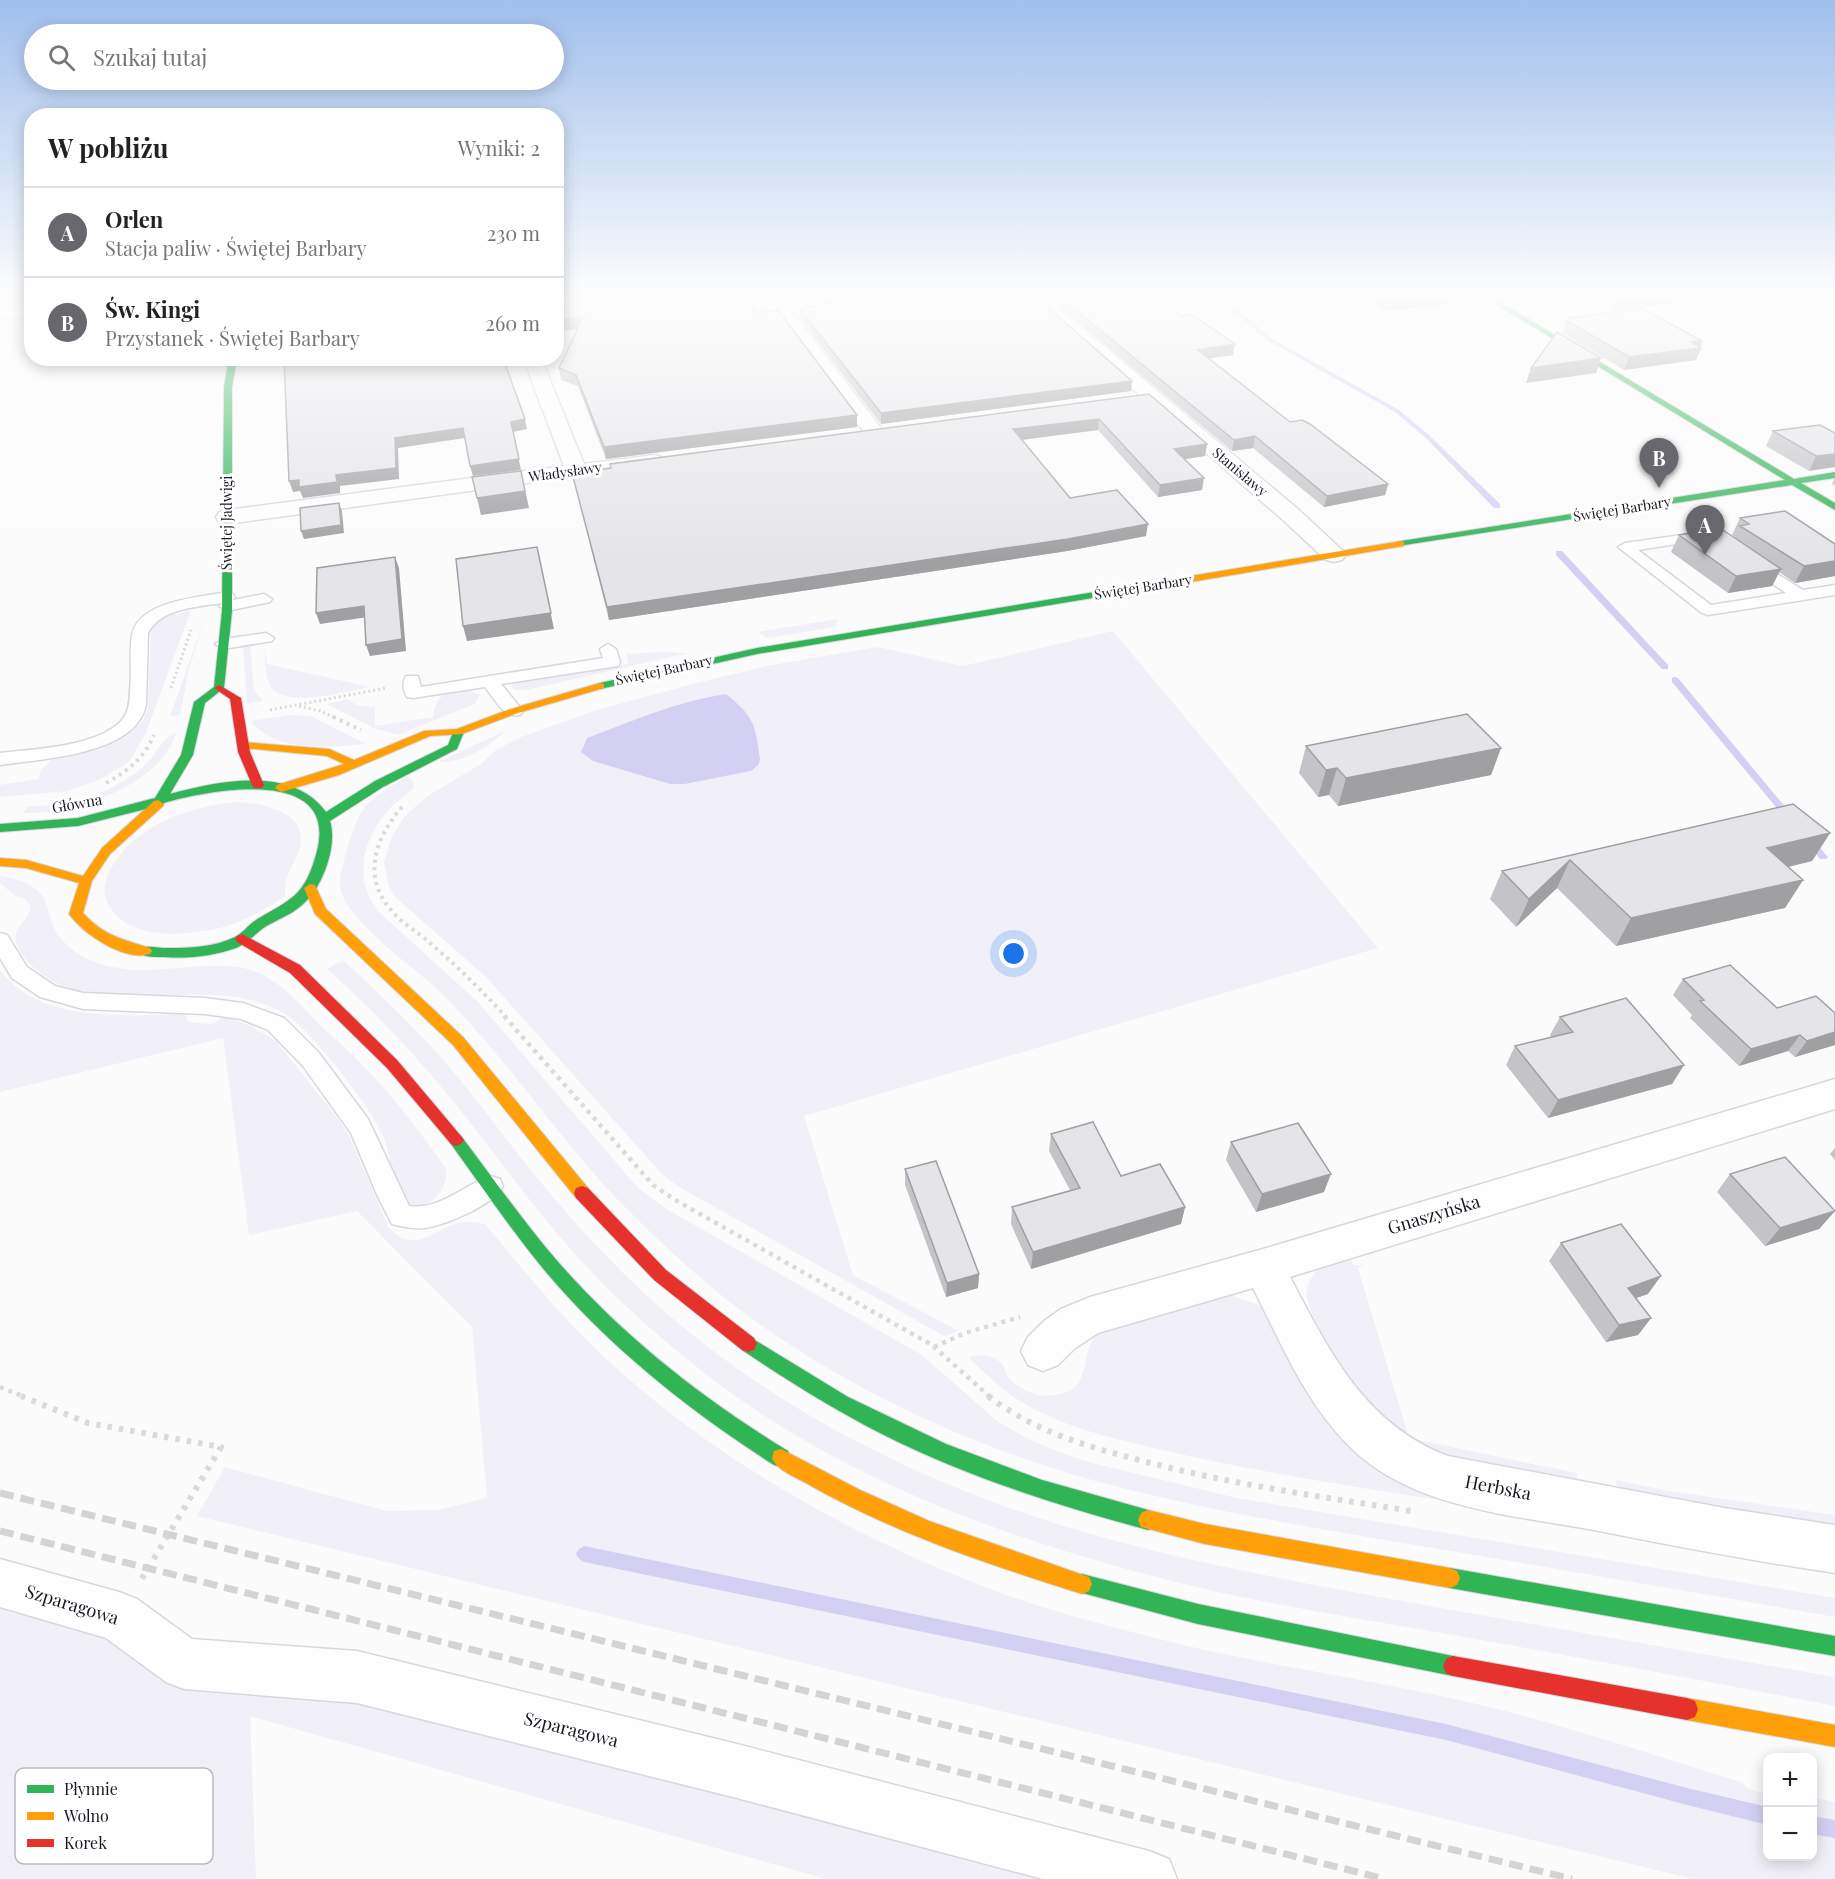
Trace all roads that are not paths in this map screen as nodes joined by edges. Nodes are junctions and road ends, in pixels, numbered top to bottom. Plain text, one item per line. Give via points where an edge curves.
1 (228, 385) edge
2 (542, 385) edge
3 (838, 385) edge
4 (1138, 385) edge
5 (1633, 385) edge
6 (1153, 397) junction
7 (1129, 400) edge
8 (897, 429) edge
9 (874, 432) junction
10 (851, 435) edge
11 (679, 457) edge
12 (576, 471) junction
13 (1835, 476) edge
14 (1796, 483) junction
15 (1835, 507) edge
16 (227, 517) junction
17 (1720, 542) edge
18 (1334, 555) junction
19 (1740, 555) edge
20 (1835, 590) edge
21 (1799, 595) junction
22 (264, 599) dead end
23 (227, 602) junction
24 (266, 638) dead end
25 (223, 644) junction
26 (608, 649) dead end
27 (412, 680) dead end
28 (489, 681) junction
29 (219, 688) junction
30 (514, 711) junction
31 (458, 732) junction
32 (243, 745) junction
33 (0, 759) edge
34 (354, 764) junction
35 (258, 785) junction
36 (281, 788) junction
37 (158, 804) junction
38 (326, 818) junction
39 (0, 828) edge
40 (0, 862) edge
41 (86, 881) junction
42 (310, 888) junction
43 (243, 939) junction
44 (0, 940) edge
45 (1835, 1094) edge
46 (491, 1186) junction
47 (1263, 1267) junction
48 (1043, 1351) dead end
49 (1835, 1549) edge
50 (0, 1583) edge
51 (1835, 1646) edge
52 (1835, 1736) edge
53 (1149, 1879) edge

1 - 16 main road, Świętej Jadwigi
2 - 12 street
3 - 9 street
4 - 6 street, Stanisławy
5 - 14 main road
6 - 7 street
6 - 18 street, Stanisławy
8 - 9 street
9 - 10 street
11 - 12 street, Władysławy
12 - 16 street, Władysławy
13 - 14 main road, Świętej Barbary
14 - 15 main road
14 - 18 main road, Świętej Barbary
16 - 23 main road, Świętej Jadwigi
17 - 21 lane via 1711,535 1625,547 1708,610
18 - 30 main road, Świętej Barbary via 757,651 609,683
19 - 21 lane
20 - 21 lane
22 - 23 lane
23 - 25 main road, Świętej Jadwigi
23 - 33 lane via 170,609 145,622 140,633 137,711 119,732 81,746
24 - 25 lane
25 - 29 main road, Świętej Jadwigi
26 - 28 lane via 612,662 572,661
27 - 28 lane via 413,693 460,679
28 - 30 lane
29 - 32 main road via 235,698
29 - 37 main road via 200,702 187,755
30 - 31 main road, Świętej Barbary
31 - 34 main road, Świętej Barbary via 428,733
31 - 38 main road, Świętej Barbary via 453,747 379,783
32 - 34 main road via 329,753
32 - 35 main road
34 - 36 main road, Świętej Barbary
35 - 36 main road
35 - 37 main road via 200,791
36 - 38 main road via 297,793
37 - 39 main road, Główna via 72,824
37 - 41 main road via 106,851
38 - 42 main road via 326,847
40 - 41 main road via 26,864
41 - 43 main road via 76,914 87,928 126,948 182,951
42 - 43 main road via 294,905 254,928
42 - 51 main road via 320,911 449,1031 597,1211 673,1287 796,1377 884,1426 935,1451 1026,1485 1206,1534
43 - 46 main road via 295,969 367,1040 420,1094
44 - 46 lane via 6,956 32,982 76,1000 102,1004 213,1005 236,1008 276,1024 294,1039 354,1116 401,1216 415,1219 447,1212
45 - 47 street, Gnaszyńska
46 - 52 main road via 553,1267 657,1370 772,1454 923,1530 1012,1563 1209,1618
47 - 48 street, Gnaszyńska via 1090,1316 1055,1336
47 - 49 street, Herbska via 1343,1409 1363,1431 1414,1466 1448,1479 1724,1532
50 - 53 street, Szparagowa via 119,1617 184,1664 357,1677

